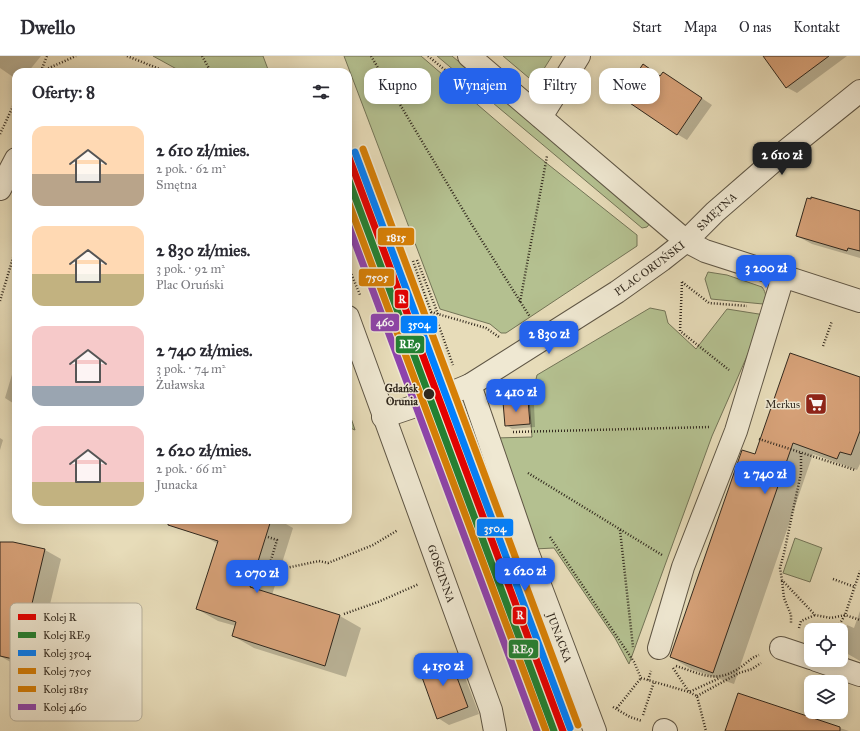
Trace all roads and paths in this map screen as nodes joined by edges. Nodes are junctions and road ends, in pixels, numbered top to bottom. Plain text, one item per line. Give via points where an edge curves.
1 (47, 56) edge
2 (76, 56) edge
3 (127, 56) edge
4 (202, 56) edge
5 (371, 56) edge
6 (469, 56) edge
7 (579, 56) edge
8 (42, 68) edge
9 (50, 68) edge
10 (157, 68) edge
11 (209, 68) edge
12 (860, 92) edge
13 (12, 108) edge
14 (540, 117) junction
15 (0, 134) edge
16 (0, 149) edge
17 (12, 155) edge
18 (547, 155) dead end
19 (12, 165) edge
20 (0, 189) edge
21 (686, 241) junction
22 (417, 260) dead end
23 (12, 261) edge
24 (413, 261) dead end
25 (783, 277) junction
26 (0, 301) edge
27 (860, 301) edge
28 (520, 303) junction
29 (774, 307) junction
30 (431, 312) junction
31 (438, 314) junction
32 (532, 321) dead end
33 (832, 321) dead end
34 (352, 328) edge
35 (502, 339) dead end
36 (823, 346) dead end
37 (453, 367) dead end
38 (470, 384) junction
39 (750, 387) junction
40 (384, 417) junction
41 (736, 431) junction
42 (487, 433) junction
43 (801, 453) junction
44 (494, 454) junction
45 (855, 470) dead end
46 (398, 530) dead end
47 (620, 530) junction
48 (548, 534) dead end
49 (268, 537) dead end
50 (683, 567) junction
51 (860, 571) edge
52 (833, 580) dead end
53 (420, 584) dead end
54 (855, 587) junction
55 (344, 614) dead end
56 (815, 615) junction
57 (845, 615) junction
58 (860, 620) edge
59 (801, 621) dead end
60 (840, 623) edge
61 (781, 648) joint
62 (664, 656) joint
63 (804, 656) edge
64 (634, 662) junction
65 (837, 667) edge
66 (860, 675) edge
67 (649, 676) dead end
68 (723, 677) junction
69 (641, 678) junction
70 (648, 680) junction
71 (654, 682) junction
72 (716, 685) dead end
73 (689, 692) junction
74 (697, 696) junction
75 (617, 708) dead end
76 (641, 721) dead end
77 (495, 731) edge
78 (596, 731) edge
79 (706, 731) edge

1 - 8 path
2 - 9 path
3 - 10 path
4 - 11 path
5 - 28 path
6 - 14 street, PLAC ORUŃSKI
7 - 14 street
12 - 21 street, SMĘTNA via 783,152
13 - 15 path
14 - 21 street, PLAC ORUŃSKI
16 - 17 street
18 - 28 path
19 - 20 street
21 - 25 street via 705,251
21 - 38 street, PLAC ORUŃSKI via 617,292
22 - 31 path
23 - 26 path
24 - 30 path
25 - 27 street
25 - 29 street
28 - 32 path
29 - 39 street
29 - 39 path via 709,303 682,282 680,331
30 - 31 path
30 - 37 path via 439,326
31 - 35 path via 486,328
33 - 36 path
34 - 40 street, GOŚCINNA
38 - 40 street, PLAC ORUŃSKI
38 - 42 street, JUNACKA
39 - 41 street
40 - 77 street, GOŚCINNA via 491,710
41 - 42 path via 717,427
41 - 43 path
41 - 50 street
42 - 44 street, JUNACKA
43 - 45 path
43 - 56 path via 801,473 780,568 782,580
44 - 47 path
44 - 78 street, JUNACKA via 527,551
46 - 49 path via 373,545 328,563 319,561 272,571 268,570 277,540
47 - 50 path
47 - 64 path
48 - 64 path
50 - 62 street
51 - 54 path
52 - 54 path
53 - 55 path
54 - 57 path
56 - 57 path via 831,618
56 - 59 path
57 - 58 path
57 - 60 path
61 - 63 street
61 - 68 path via 754,657
62 - 68 path via 710,677
64 - 69 path
65 - 66 street
67 - 70 path
68 - 73 path
69 - 70 path
69 - 75 path
70 - 71 path
71 - 73 path
71 - 76 path
72 - 74 path
73 - 74 path
74 - 79 path

